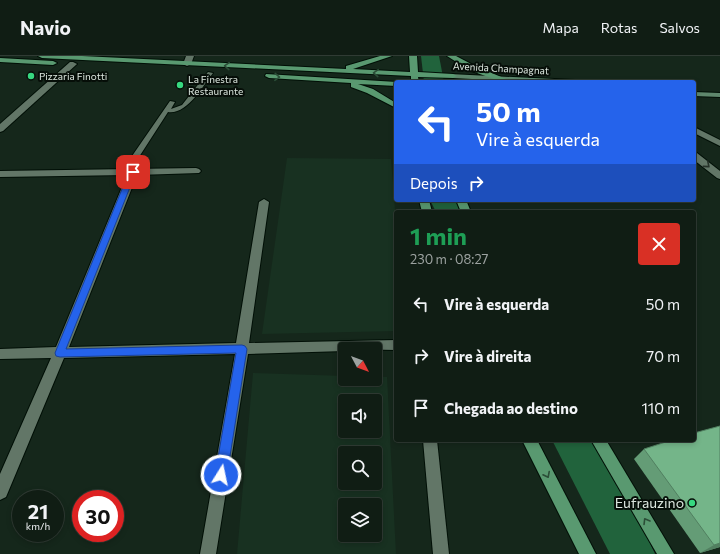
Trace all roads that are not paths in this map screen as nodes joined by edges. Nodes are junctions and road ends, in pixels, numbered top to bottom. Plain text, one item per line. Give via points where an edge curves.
1 (42, 56) edge
2 (190, 56) edge
3 (388, 56) edge
4 (413, 56) edge
5 (103, 58) edge
6 (0, 60) edge
7 (73, 64) junction
8 (187, 64) junction
9 (451, 68) edge
10 (336, 71) junction
11 (210, 73) junction
12 (417, 77) edge
13 (502, 79) junction
14 (526, 80) edge
15 (341, 81) junction
16 (394, 84) edge
17 (696, 88) edge
18 (720, 89) edge
19 (696, 94) edge
20 (720, 96) edge
21 (172, 102) dead end
22 (394, 105) edge
23 (166, 110) junction
24 (0, 129) edge
25 (696, 131) edge
26 (696, 134) edge
27 (710, 137) junction
28 (720, 143) edge
29 (696, 157) edge
30 (196, 171) dead end
31 (129, 172) junction
32 (3, 174) edge
33 (720, 176) edge
34 (0, 184) edge
35 (264, 202) dead end
36 (394, 345) edge
37 (242, 349) junction
38 (60, 353) junction
39 (0, 354) edge
40 (430, 442) edge
41 (530, 442) edge
42 (599, 442) edge
43 (0, 492) edge
44 (208, 554) edge
45 (441, 554) edge
46 (588, 554) edge
47 (666, 554) edge

1 - 5 main road, Avenida Champagnat
2 - 8 street
3 - 10 main road
4 - 12 main road
5 - 8 main road, Avenida Champagnat
6 - 7 main road
7 - 11 main road
7 - 24 street
10 -> 8 main road, Avenida Champagnat
9 - 12 main road, Avenida Champagnat
9 - 13 street, Avenida Champagnat
9 - 13 main road via 472,68
12 -> 10 main road, Avenida Champagnat
11 -> 15 main road
11 - 23 lane via 184,106 173,111
13 - 14 street, Avenida Champagnat
15 - 16 main road
15 - 22 main road
17 - 18 street
19 - 20 street
21 - 23 lane
23 - 31 lane
25 - 27 street
26 - 27 street
27 - 28 street
29 -> 33 street
30 - 31 street
31 - 32 street
31 - 38 street
32 - 34 street
35 - 37 street
36 - 37 street
37 - 38 street
37 - 44 street
38 - 39 street
38 - 43 street
40 - 45 street
41 -> 46 main road
47 -> 42 main road

